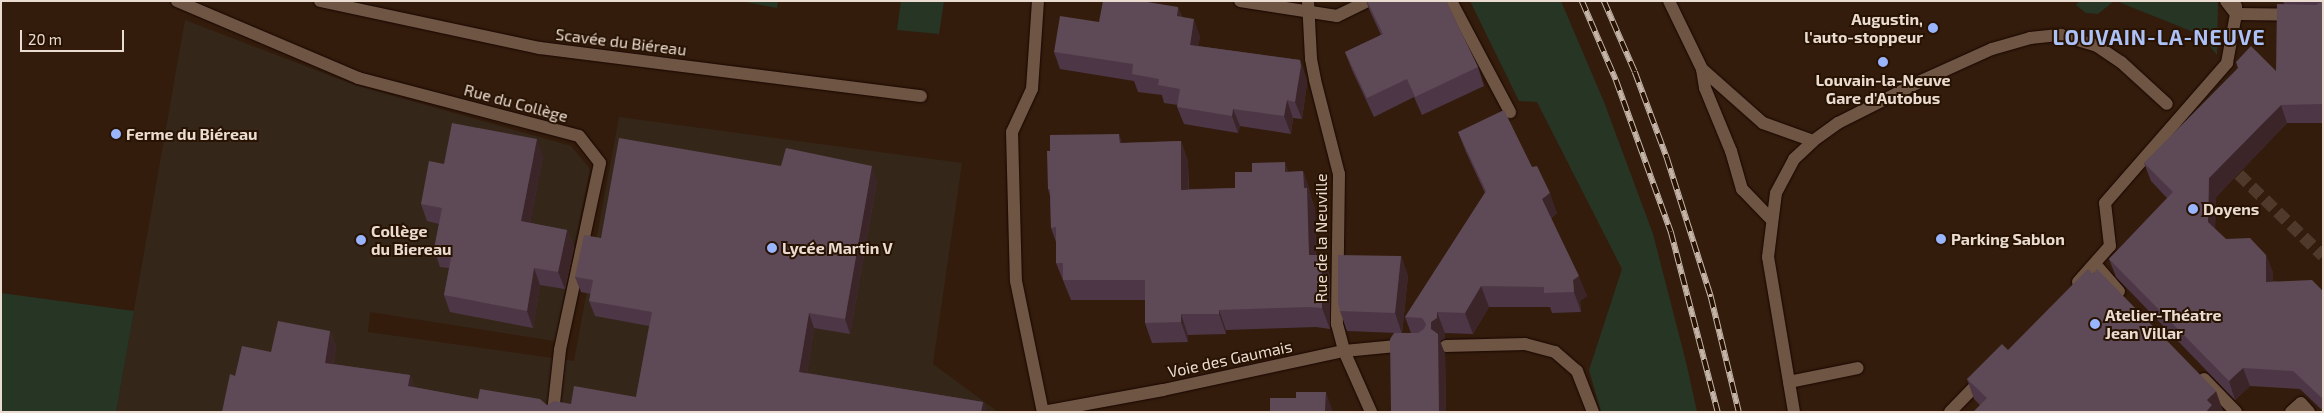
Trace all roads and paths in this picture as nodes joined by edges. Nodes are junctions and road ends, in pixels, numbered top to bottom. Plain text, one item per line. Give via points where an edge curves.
1 (177, 1) edge
2 (320, 1) edge
3 (1038, 1) edge
4 (1240, 1) edge
5 (1368, 1) edge
6 (1451, 1) edge
7 (1669, 1) edge
8 (2226, 1) edge
9 (2236, 1) edge
10 (1307, 7) edge
11 (2236, 14) junction
12 (2323, 15) edge
13 (1702, 69) junction
14 (921, 96) dead end
15 (2167, 104) dead end
16 (1510, 112) dead end
17 (1813, 141) junction
18 (1771, 219) junction
19 (2096, 265) junction
20 (2068, 293) edge
21 (2129, 302) edge
22 (1416, 345) edge
23 (1446, 346) dead end
24 (1344, 351) junction
25 (2192, 366) edge
26 (1858, 368) dead end
27 (1992, 370) edge
28 (1789, 382) junction
29 (2233, 411) edge
30 (553, 412) edge
31 (1043, 412) edge
32 (1371, 412) edge
33 (1594, 412) edge
34 (1794, 412) edge
35 (1950, 412) edge
36 (2291, 412) edge
37 (2309, 412) edge

1 - 30 street, Rue du Collège via 358,78 579,136 600,163 560,350
2 - 14 street, Scavée du Biéreau via 540,48
3 - 31 street via 1032,89 1012,132 1016,281
4 - 10 street
5 - 10 street via 1337,16
6 - 16 street
7 - 13 street
8 - 11 street
9 - 11 street
10 - 24 street, Rue de la Neuville via 1315,80 1339,174 1337,324
11 - 12 street
11 - 19 street via 2226,63 2105,203 2110,246
13 - 17 street via 1763,123
13 - 18 street via 1705,88 1731,151 1742,190
15 - 17 street via 2097,46 2061,36 2030,38 1992,49 1921,81 1838,123
17 - 18 street via 1794,159 1776,193
18 - 28 street via 1768,257
19 - 20 street
19 - 21 street
22 - 24 street, Voie des Gaumais
23 - 33 street via 1525,344 1555,352 1577,372
24 - 31 street, Voie des Gaumais
24 - 32 street, Rue de la Neuville
25 - 29 street
26 - 28 street
27 - 35 street
28 - 34 street
36 - 37 street via 2301,403

